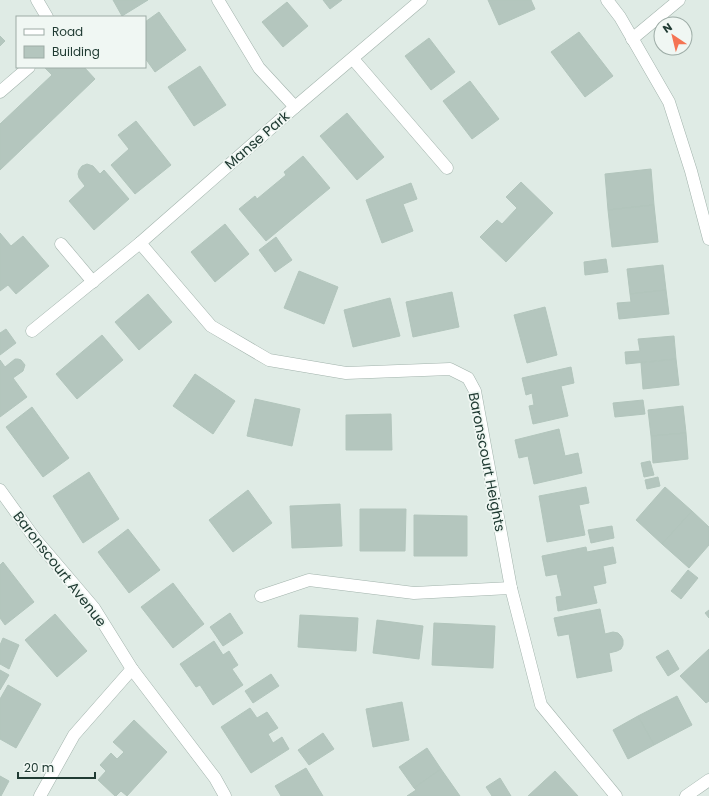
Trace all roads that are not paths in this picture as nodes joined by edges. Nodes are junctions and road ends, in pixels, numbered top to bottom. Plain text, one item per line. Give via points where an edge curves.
1 (37, 0) edge
2 (218, 0) edge
3 (421, 0) edge
4 (607, 0) edge
5 (679, 0) edge
6 (46, 16) edge
7 (632, 39) junction
8 (352, 59) junction
9 (28, 68) edge
10 (0, 92) edge
11 (296, 107) junction
12 (447, 168) dead end
13 (706, 218) edge
14 (709, 239) edge
15 (140, 243) junction
16 (61, 244) dead end
17 (93, 282) junction
18 (32, 331) dead end
19 (0, 490) edge
20 (511, 588) junction
21 (261, 596) dead end
22 (132, 669) junction
23 (709, 780) edge
24 (40, 796) edge
25 (225, 796) edge
26 (616, 796) edge
27 (686, 796) edge

1 - 6 street
2 - 11 street via 259,68
3 - 8 street, Manse Park
4 - 7 street
5 - 7 street
7 - 13 street via 669,102
8 - 11 street, Manse Park
8 - 12 street
9 - 10 street
11 - 15 street, Manse Park
13 - 14 street
15 - 17 street, Manse Park
15 - 20 street, Baronscourt Heights via 211,326 269,360 346,373 450,369 468,378 475,391
16 - 17 street
17 - 18 street, Manse Park
19 - 22 street, Baronscourt Avenue via 36,540 94,608
20 - 21 street via 414,593 309,580
20 - 26 street, Baronscourt Heights via 541,705
22 - 24 street via 74,735
22 - 25 street, Baronscourt Avenue via 215,778
23 - 27 street

